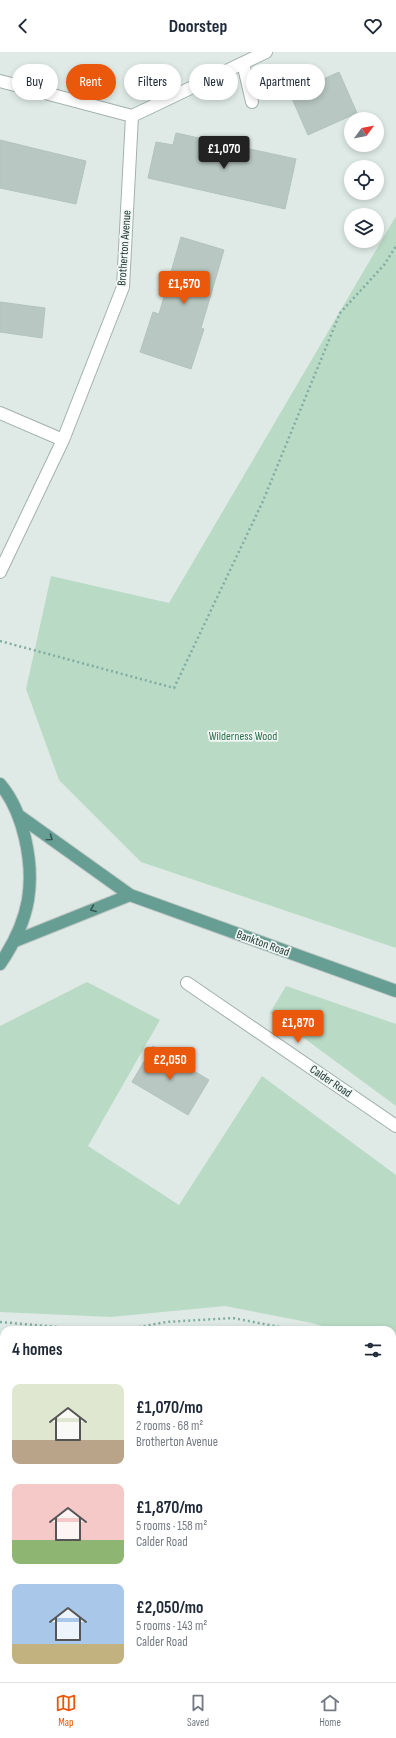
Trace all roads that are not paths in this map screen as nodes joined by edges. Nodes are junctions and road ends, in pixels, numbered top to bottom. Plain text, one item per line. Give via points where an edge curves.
1 (266, 52) edge
2 (243, 63) junction
3 (0, 81) edge
4 (252, 102) dead end
5 (132, 116) junction
6 (0, 413) edge
7 (63, 440) junction
8 (0, 572) edge
9 (0, 784) edge
10 (18, 815) junction
11 (130, 894) junction
12 (15, 941) junction
13 (0, 964) edge
14 (186, 983) dead end
15 (396, 991) edge
16 (396, 1126) edge

1 - 2 street
2 - 4 street
2 - 5 street
3 - 5 street
5 - 7 street, Brotherton Avenue via 123,287
6 - 7 street
7 - 8 street, Brotherton Avenue
9 - 10 main road
10 -> 11 main road, Bankton Road
10 - 12 main road via 29,857 28,900
11 -> 12 main road
11 - 15 main road, Bankton Road
12 - 13 main road
14 - 16 street, Calder Road

